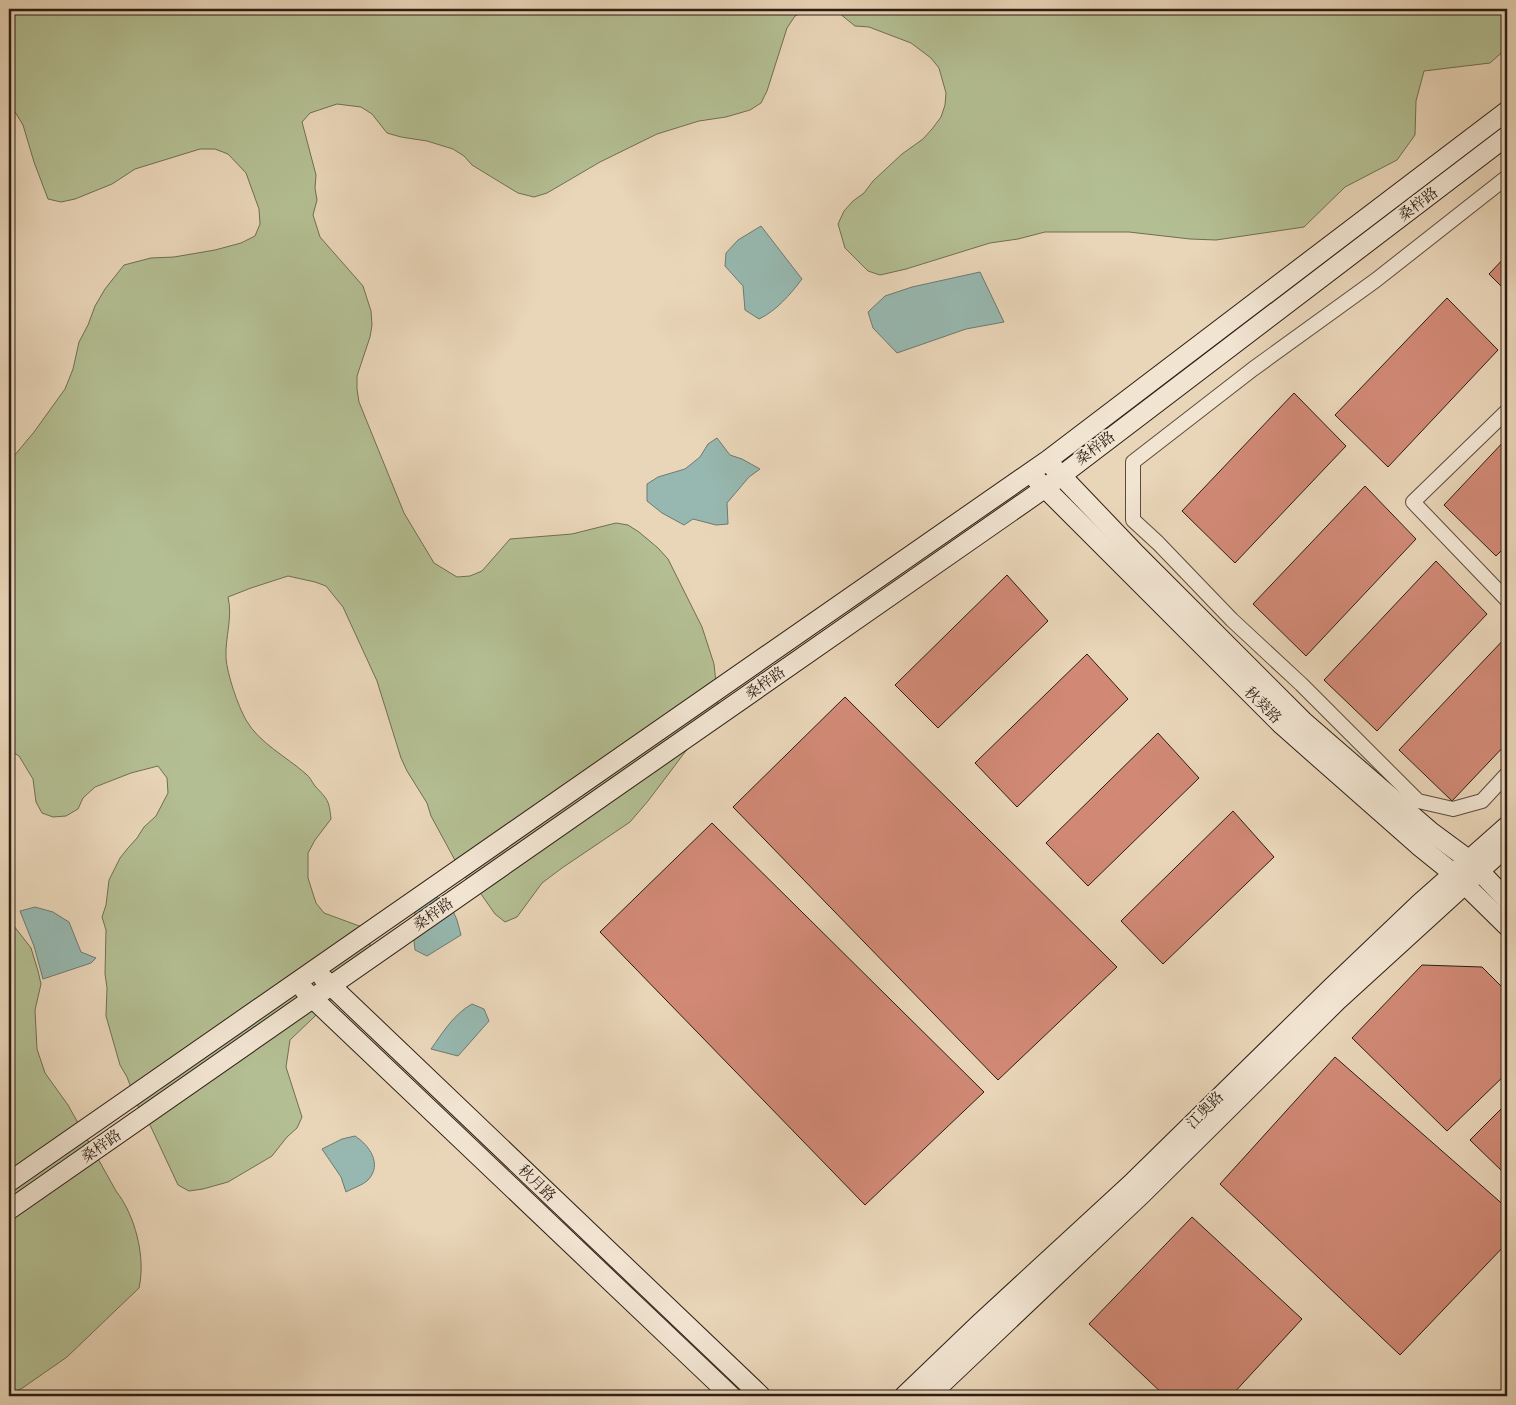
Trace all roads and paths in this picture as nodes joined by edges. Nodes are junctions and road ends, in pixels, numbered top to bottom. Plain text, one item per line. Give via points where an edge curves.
1 (1507, 111) edge
2 (1507, 136) edge
3 (1507, 177) edge
4 (1507, 411) edge
5 (1048, 460) junction
6 (1030, 473) junction
7 (1060, 475) junction
8 (1045, 488) junction
9 (1507, 600) edge
10 (1507, 774) edge
11 (1507, 826) edge
12 (1507, 846) edge
13 (1475, 866) junction
14 (1460, 879) junction
15 (1507, 900) edge
16 (1507, 926) edge
17 (315, 969) junction
18 (296, 982) junction
19 (330, 986) junction
20 (312, 998) junction
21 (9, 1182) edge
22 (9, 1210) edge
23 (731, 1396) edge
24 (761, 1396) edge
25 (904, 1396) edge
26 (929, 1396) edge

1 - 5 street, 桑梓路
2 - 7 street, 桑梓路
3 - 10 street via 1376,280 1133,462 1133,520 1418,801 1453,809 1482,801
4 - 9 street via 1412,502
5 - 6 street, 桑梓路
5 - 7 street, 秋葵路
6 - 8 street, 秋葵路
6 - 17 street, 桑梓路
7 - 8 street, 桑梓路
7 - 13 street, 秋葵路 via 1304,722
8 - 14 street, 秋葵路 via 1282,725
8 - 19 street, 桑梓路
11 - 13 street, 江奥路
12 - 13 street, 江奥路
13 - 14 street, 江奥路
13 - 15 street, 秋葵路
14 - 16 street, 秋葵路
14 - 25 street, 江奥路 via 1420,903 1131,1184
14 - 26 street, 江奥路 via 1142,1194
17 - 18 street, 桑梓路
17 - 19 street, 秋月路
18 - 20 street, 秋月路
18 - 21 street, 桑梓路
19 - 20 street, 桑梓路
19 - 24 street, 秋月路
20 - 22 street, 桑梓路
20 - 23 street, 秋月路

